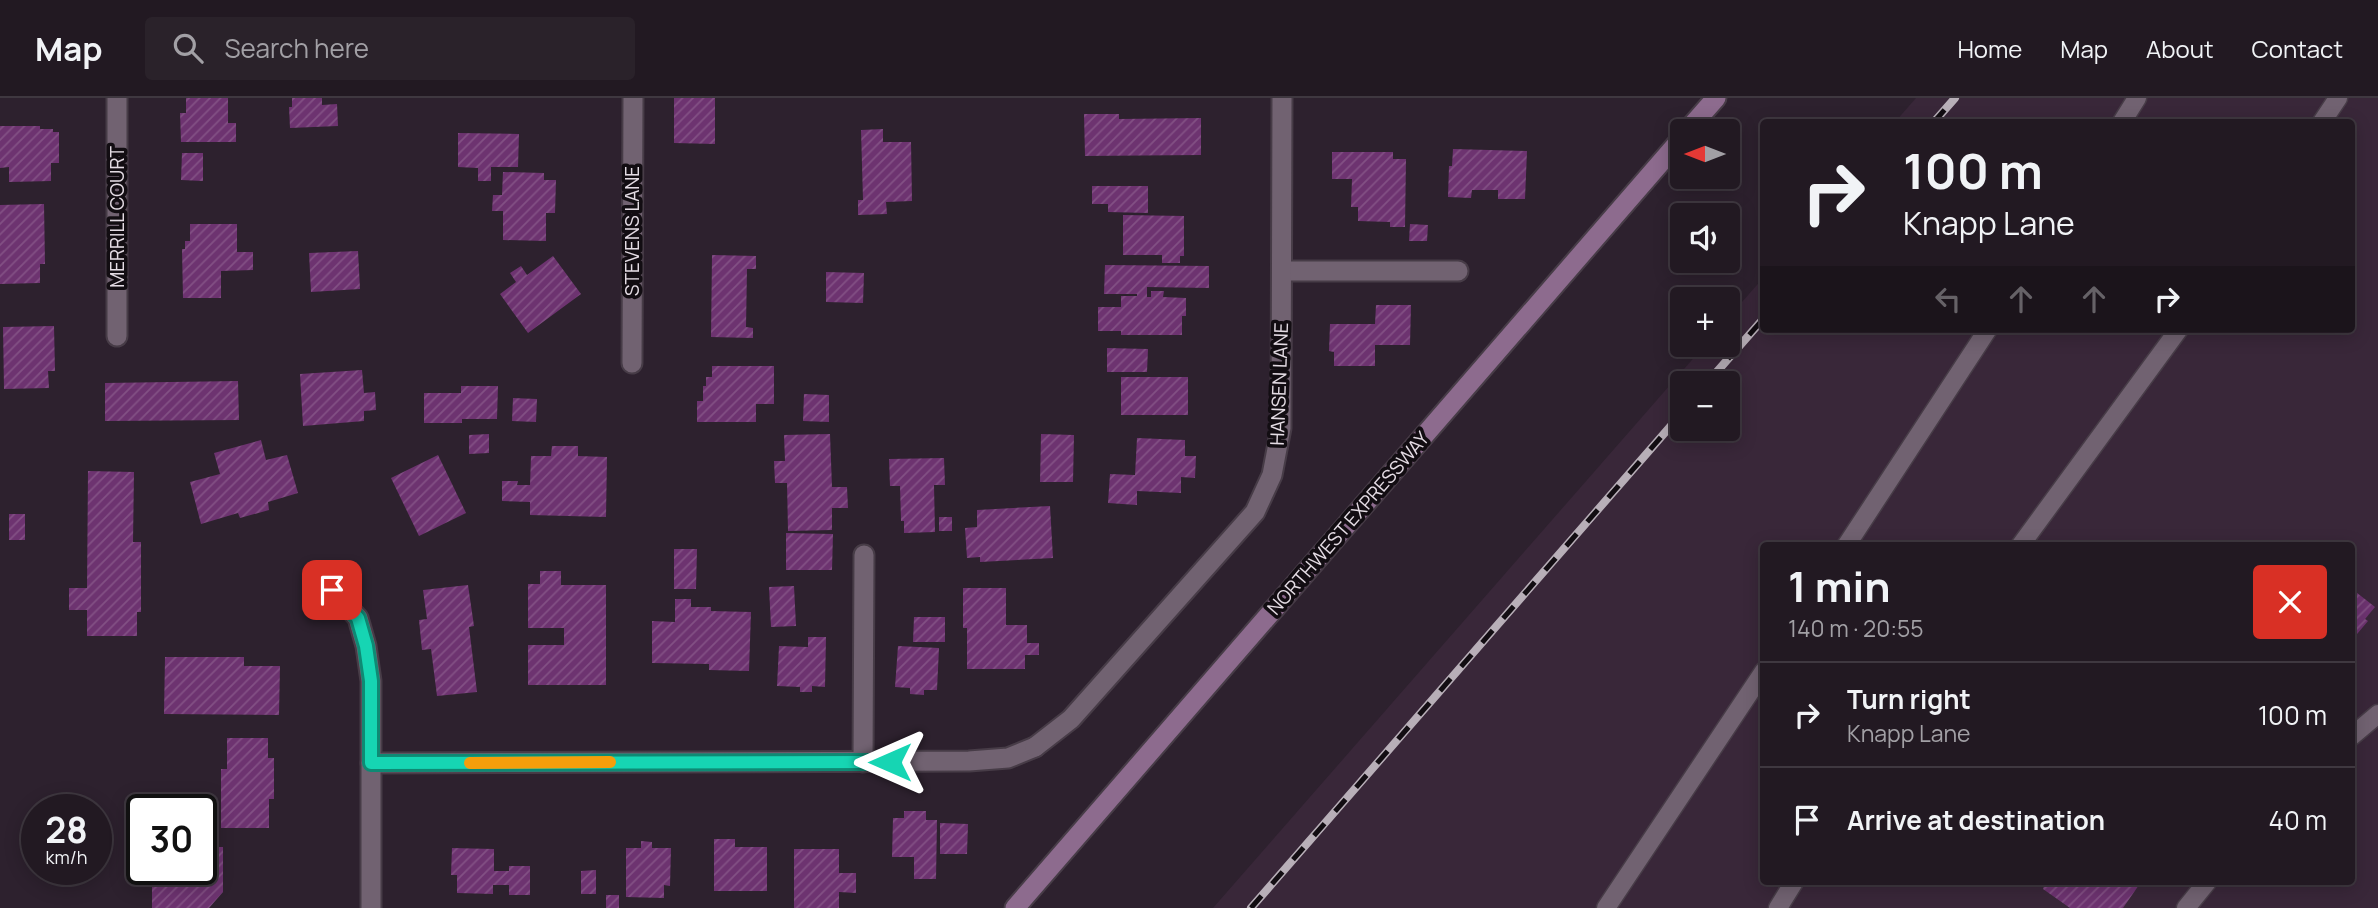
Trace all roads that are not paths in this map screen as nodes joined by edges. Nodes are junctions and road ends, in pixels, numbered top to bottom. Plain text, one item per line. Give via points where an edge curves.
1 (117, 98) edge
2 (633, 98) edge
3 (1282, 98) edge
4 (1716, 98) edge
5 (2137, 98) edge
6 (2339, 98) edge
7 (1698, 119) edge
8 (2124, 119) edge
9 (2324, 119) edge
10 (1670, 152) edge
11 (1282, 271) junction
12 (1458, 271) dead end
13 (1985, 333) edge
14 (2176, 333) edge
15 (117, 336) dead end
16 (632, 363) dead end
17 (1849, 542) edge
18 (2023, 542) edge
19 (864, 555) dead end
20 (332, 590) dead end
21 (1760, 677) edge
22 (2378, 714) edge
23 (2355, 733) edge
24 (863, 762) junction
25 (371, 763) junction
26 (1792, 885) edge
27 (2205, 885) edge
28 (371, 908) edge
29 (1015, 908) edge
30 (1606, 908) edge
31 (1778, 908) edge
32 (2186, 908) edge

1 - 15 street, MERRILL COURT
2 - 16 street, STEVENS LANE
3 - 11 street, HANSEN LANE
4 - 7 main road
5 - 8 lane
6 - 9 lane
10 - 29 main road, NORTHWEST EXPRESSWAY
11 - 12 street
11 - 24 street, HANSEN LANE via 1281,428 1272,475 1255,512 1071,719 1035,747 1007,758
13 - 17 lane
14 - 18 lane
19 - 24 street
20 - 25 street via 358,618 366,646 371,681
21 - 30 lane
22 - 23 lane
24 - 25 street, HANSEN LANE
25 - 28 street
26 - 31 lane
27 - 32 lane

